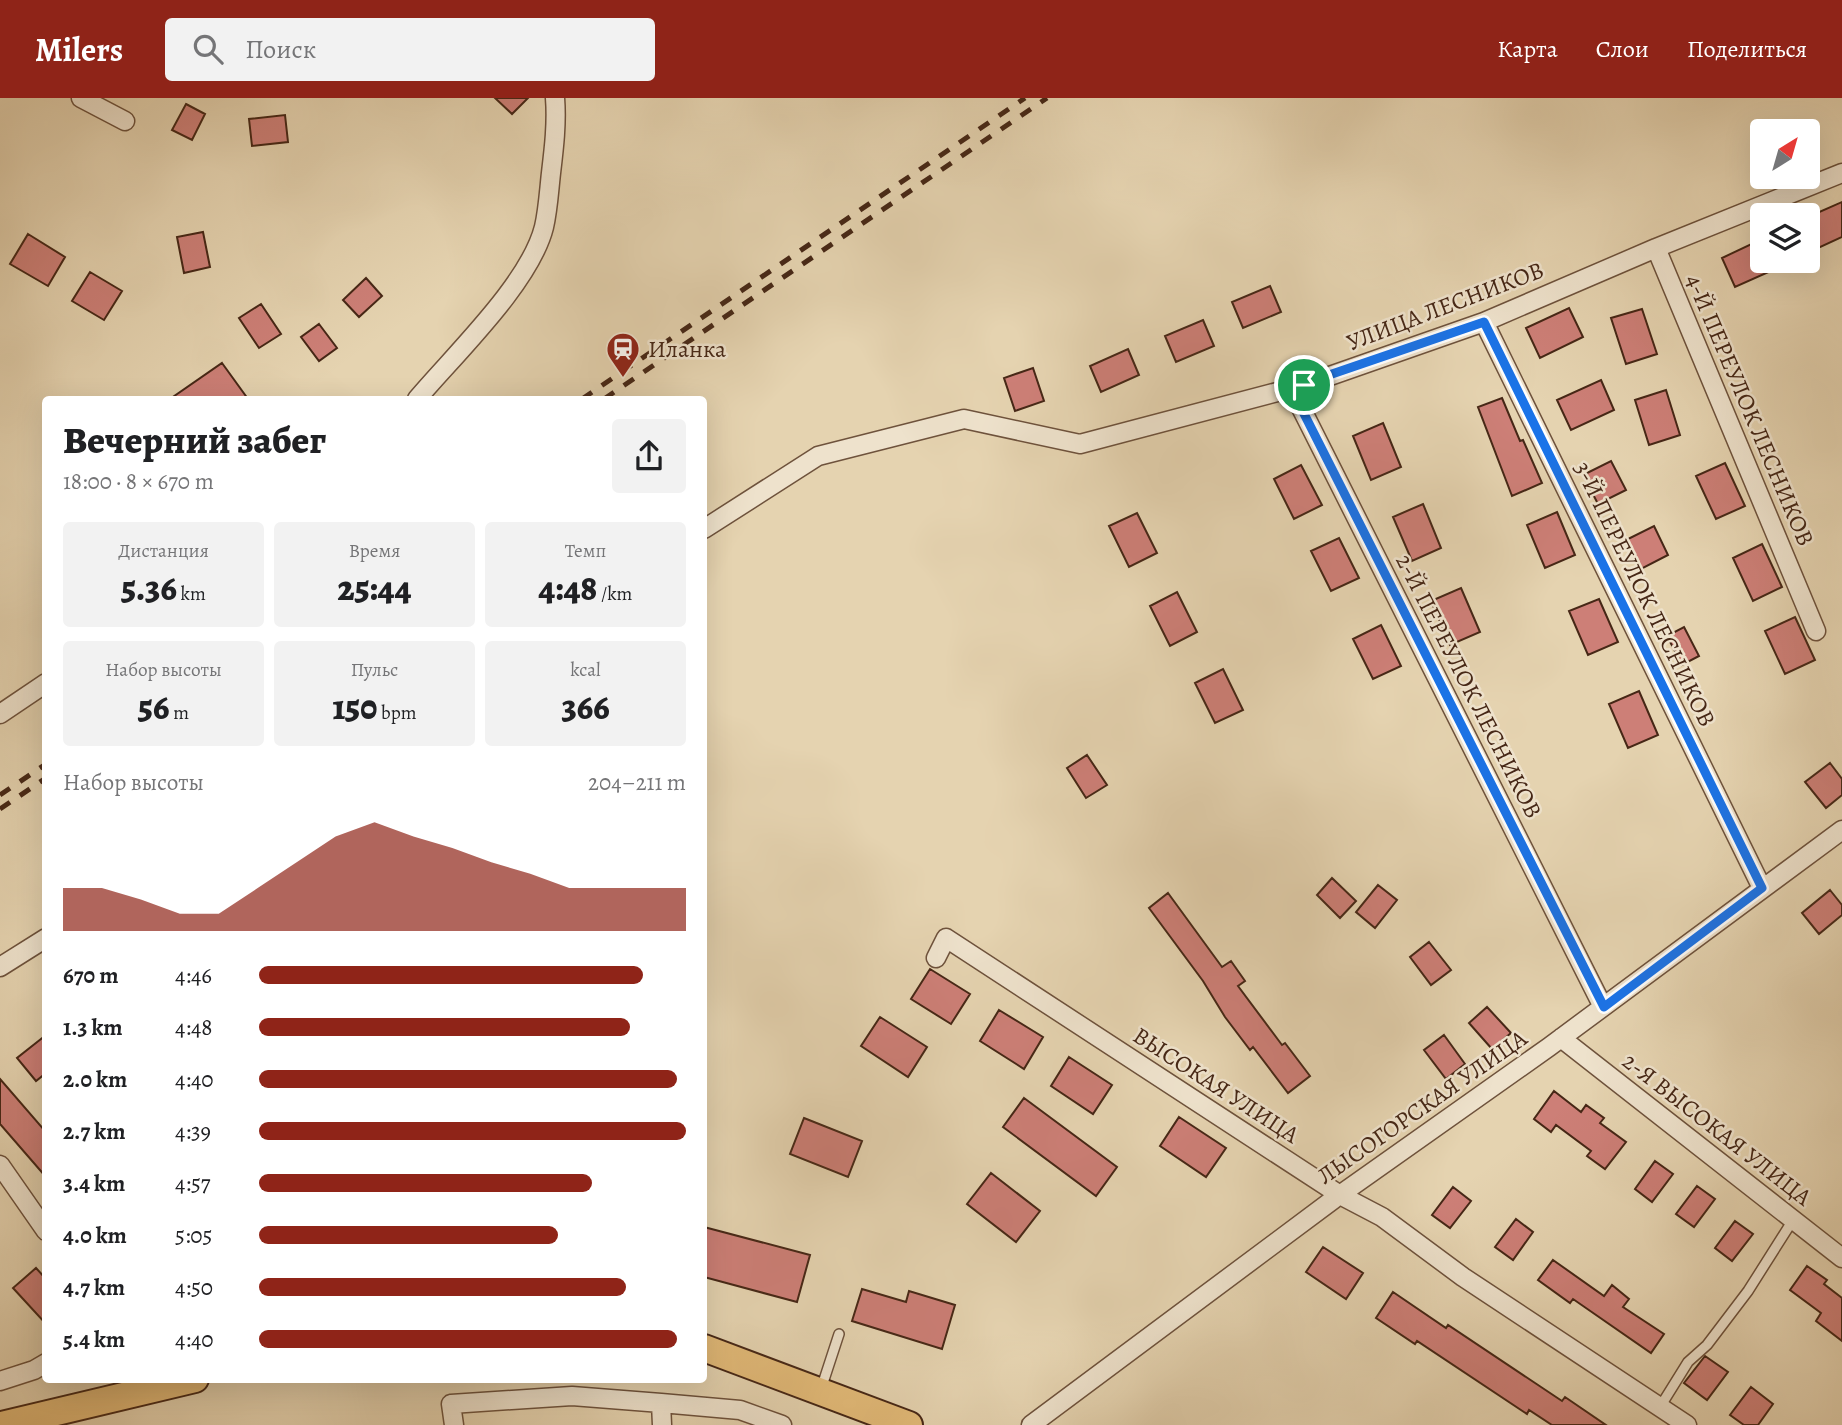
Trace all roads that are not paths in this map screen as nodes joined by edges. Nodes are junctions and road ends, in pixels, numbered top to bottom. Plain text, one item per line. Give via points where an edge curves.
1 (81, 98) edge
2 (555, 98) edge
3 (125, 121) dead end
4 (1842, 173) edge
5 (1656, 248) junction
6 (1484, 322) junction
7 (1291, 388) junction
8 (420, 396) edge
9 (707, 527) edge
10 (1816, 631) dead end
11 (42, 686) edge
12 (0, 714) edge
13 (1842, 830) edge
14 (1762, 888) junction
15 (42, 941) edge
16 (936, 958) dead end
17 (0, 967) edge
18 (1604, 1007) junction
19 (1561, 1038) junction
20 (0, 1165) edge
21 (1340, 1195) junction
22 (1793, 1220) junction
23 (42, 1225) edge
24 (1842, 1258) edge
25 (839, 1335) dead end
26 (707, 1349) edge
27 (42, 1365) edge
28 (0, 1381) edge
29 (178, 1383) edge
30 (820, 1391) junction
31 (661, 1403) junction
32 (1660, 1407) junction
33 (876, 1418) edge
34 (2, 1425) edge
35 (454, 1425) edge
36 (662, 1425) edge
37 (782, 1425) edge
38 (909, 1425) edge
39 (1031, 1425) edge
40 (1687, 1425) edge

1 - 3 street
2 - 8 street via 554,153 544,227 532,257 513,287
4 - 5 street, УЛИЦА ЛЕСНИКОВ
5 - 6 street, УЛИЦА ЛЕСНИКОВ
5 - 10 street, 4-Й ПЕРЕУЛОК ЛЕСНИКОВ
6 - 7 street, УЛИЦА ЛЕСНИКОВ
6 - 14 street, 3-Й ПЕРЕУЛОК ЛЕСНИКОВ
7 - 9 street, УЛИЦА ЛЕСНИКОВ via 1080,444 964,419 818,456
7 - 18 street, 2-Й ПЕРЕУЛОК ЛЕСНИКОВ
11 - 12 street
13 - 14 street, ЛЫСОГОРСКАЯ УЛИЦА
14 - 18 street, ЛЫСОГОРСКАЯ УЛИЦА
15 - 17 street
16 - 21 street, ВЫСОКАЯ УЛИЦА via 946,938
18 - 19 street, ЛЫСОГОРСКАЯ УЛИЦА
19 - 21 street, ЛЫСОГОРСКАЯ УЛИЦА
19 - 22 street, 2-Я ВЫСОКАЯ УЛИЦА
20 - 23 street
21 - 32 street, ВЫСОКАЯ УЛИЦА via 1382,1217 1463,1278
21 - 39 street, ЛЫСОГОРСКАЯ УЛИЦА
22 - 24 street, 2-Я ВЫСОКАЯ УЛИЦА
22 - 32 lane via 1748,1291 1707,1345 1688,1362
25 - 30 lane
26 - 30 main road
27 - 28 street
29 - 34 main road
30 - 33 main road
31 - 35 street via 572,1396 451,1404
31 - 36 street
31 - 37 street via 740,1410
32 - 40 street, ВЫСОКАЯ УЛИЦА
33 - 38 main road

